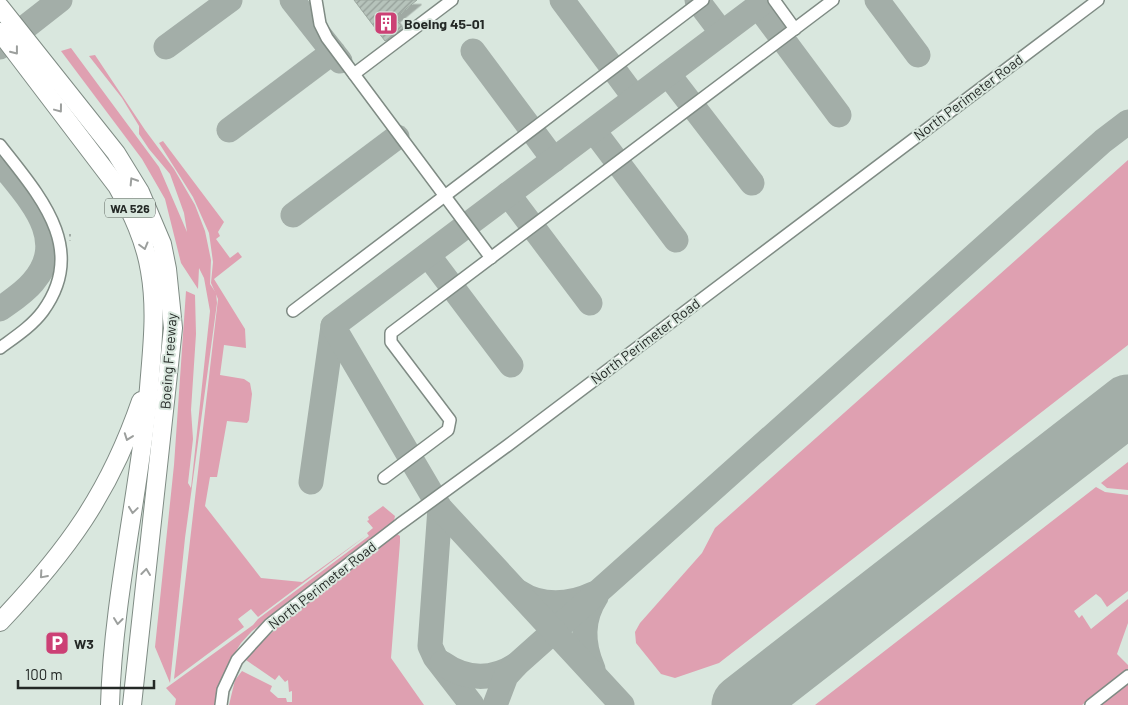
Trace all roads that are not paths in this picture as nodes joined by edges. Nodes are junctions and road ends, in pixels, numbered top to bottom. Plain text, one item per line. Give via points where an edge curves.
1 (9, 0) edge
2 (316, 0) edge
3 (452, 0) edge
4 (703, 0) edge
5 (774, 0) edge
6 (833, 0) edge
7 (1098, 0) edge
8 (0, 7) edge
9 (795, 29) junction
10 (0, 32) edge
11 (354, 74) junction
12 (75, 100) junction
13 (0, 145) edge
14 (445, 196) junction
15 (491, 258) junction
16 (293, 311) dead end
17 (0, 348) edge
18 (150, 375) junction
19 (384, 478) dead end
20 (0, 622) edge
21 (1128, 676) edge
22 (110, 705) edge
23 (132, 705) edge
24 (221, 705) edge
25 (1091, 705) edge

1 - 12 highway
2 - 11 street via 320,24 327,38
3 - 11 street
4 - 14 street
5 - 9 street
6 - 9 street
7 - 24 street, North Perimeter Road via 270,624 236,660 223,690
8 - 12 highway, Boeing Freeway / WA 526
9 - 15 street
10 -> 18 highway, Boeing Freeway / WA 526 via 118,186 131,211 150,270 154,304
11 - 14 street
23 -> 12 highway, Boeing Freeway / WA 526 via 173,328 162,244 140,192 116,153
13 - 17 street via 52,216 61,257 57,282 43,311
14 - 15 street
14 - 16 street
15 - 19 street via 391,333 391,342 450,420 448,430
18 -> 20 highway via 126,444 100,496 64,551
18 -> 22 highway, Boeing Freeway / WA 526
21 - 25 street

